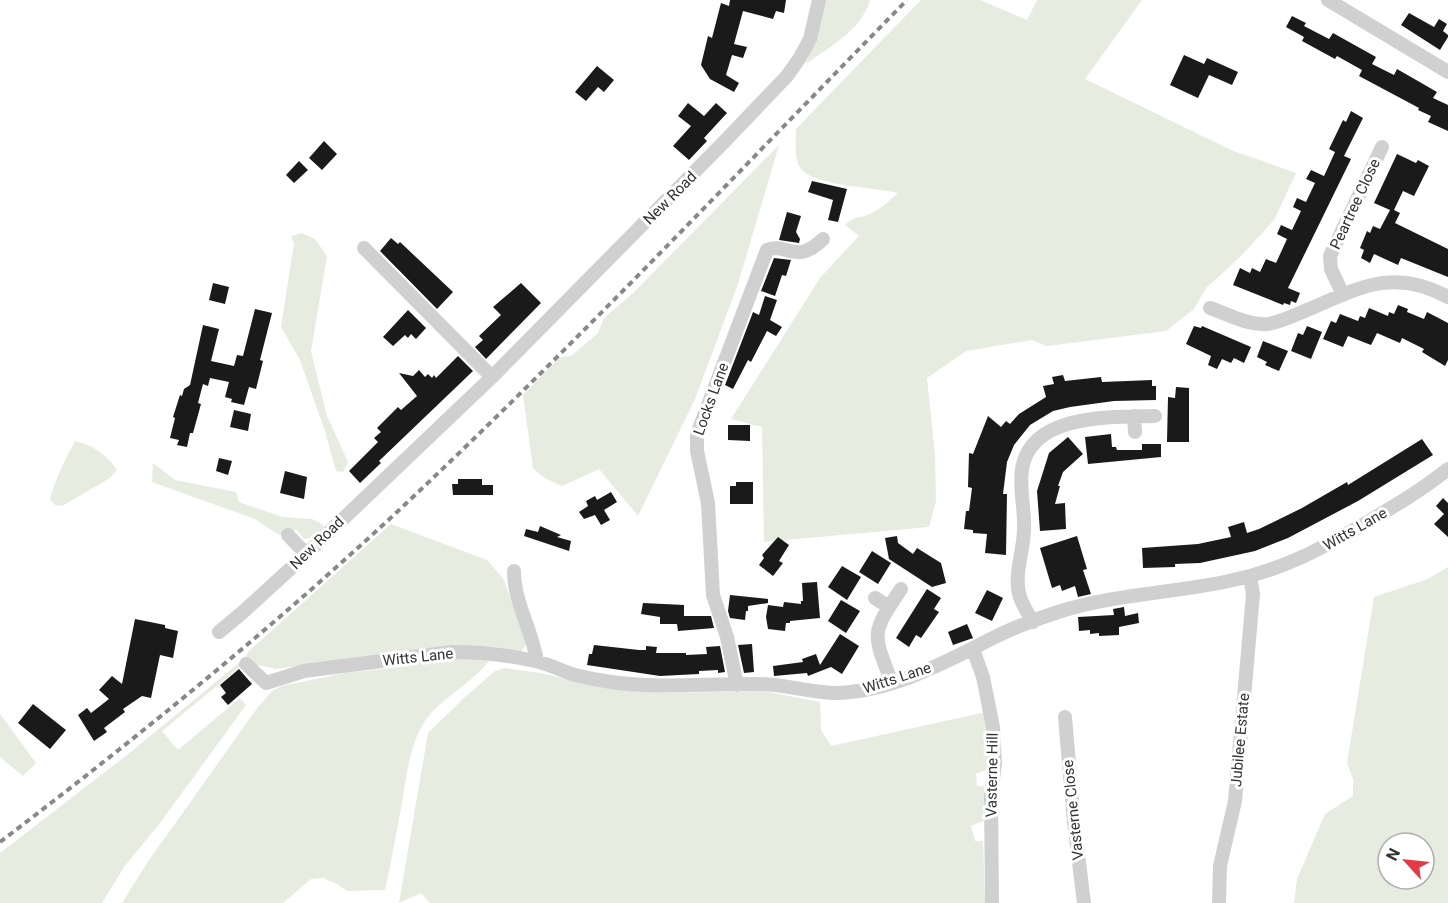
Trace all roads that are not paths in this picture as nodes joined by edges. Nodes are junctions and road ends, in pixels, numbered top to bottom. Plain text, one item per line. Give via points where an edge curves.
1 (819, 0) edge
2 (1328, 0) edge
3 (1448, 72) edge
4 (1382, 147) dead end
5 (823, 239) dead end
6 (364, 248) dead end
7 (1342, 295) junction
8 (1448, 297) edge
9 (1210, 308) dead end
10 (492, 377) junction
11 (1134, 416) junction
12 (1155, 416) dead end
13 (1135, 432) dead end
14 (1448, 469) edge
15 (288, 535) dead end
16 (306, 554) junction
17 (514, 571) dead end
18 (1250, 576) junction
19 (901, 589) dead end
20 (875, 598) dead end
21 (888, 607) junction
22 (1033, 622) junction
23 (219, 632) dead end
24 (973, 649) junction
25 (537, 661) junction
26 (246, 664) dead end
27 (892, 683) junction
28 (737, 685) junction
29 (1065, 717) dead end
30 (992, 903) edge
31 (1084, 903) edge
32 (1219, 903) edge

1 - 10 street, New Road via 810,39 787,76
2 - 3 street
4 - 7 street, Peartree Close via 1330,256
5 - 28 street, Locks Lane via 799,252 767,250 697,434 708,503 713,595
6 - 10 street
7 - 8 street via 1371,284 1404,282 1421,284
7 - 9 street via 1268,324 1246,322
10 - 16 street, New Road
11 - 12 street
11 - 13 street
11 - 22 street via 1061,425 1045,434 1027,454 1021,478 1024,526 1018,591
14 - 18 street, Witts Lane via 1409,497 1312,554
15 - 16 street
16 - 23 street, New Road
17 - 25 street via 514,585
18 - 22 street, Witts Lane via 1086,605
18 - 32 street, Jubilee Estate via 1253,594 1235,801 1220,866
19 - 21 street
20 - 21 street
21 - 27 street via 876,634
22 - 24 street, Witts Lane
24 - 27 street, Witts Lane
24 - 30 street, Vasterne Hill via 993,727
25 - 26 street, Witts Lane via 452,652 304,671 266,683
25 - 28 street, Witts Lane via 578,676 633,684
27 - 28 street, Witts Lane via 839,693
29 - 31 street, Vasterne Close

